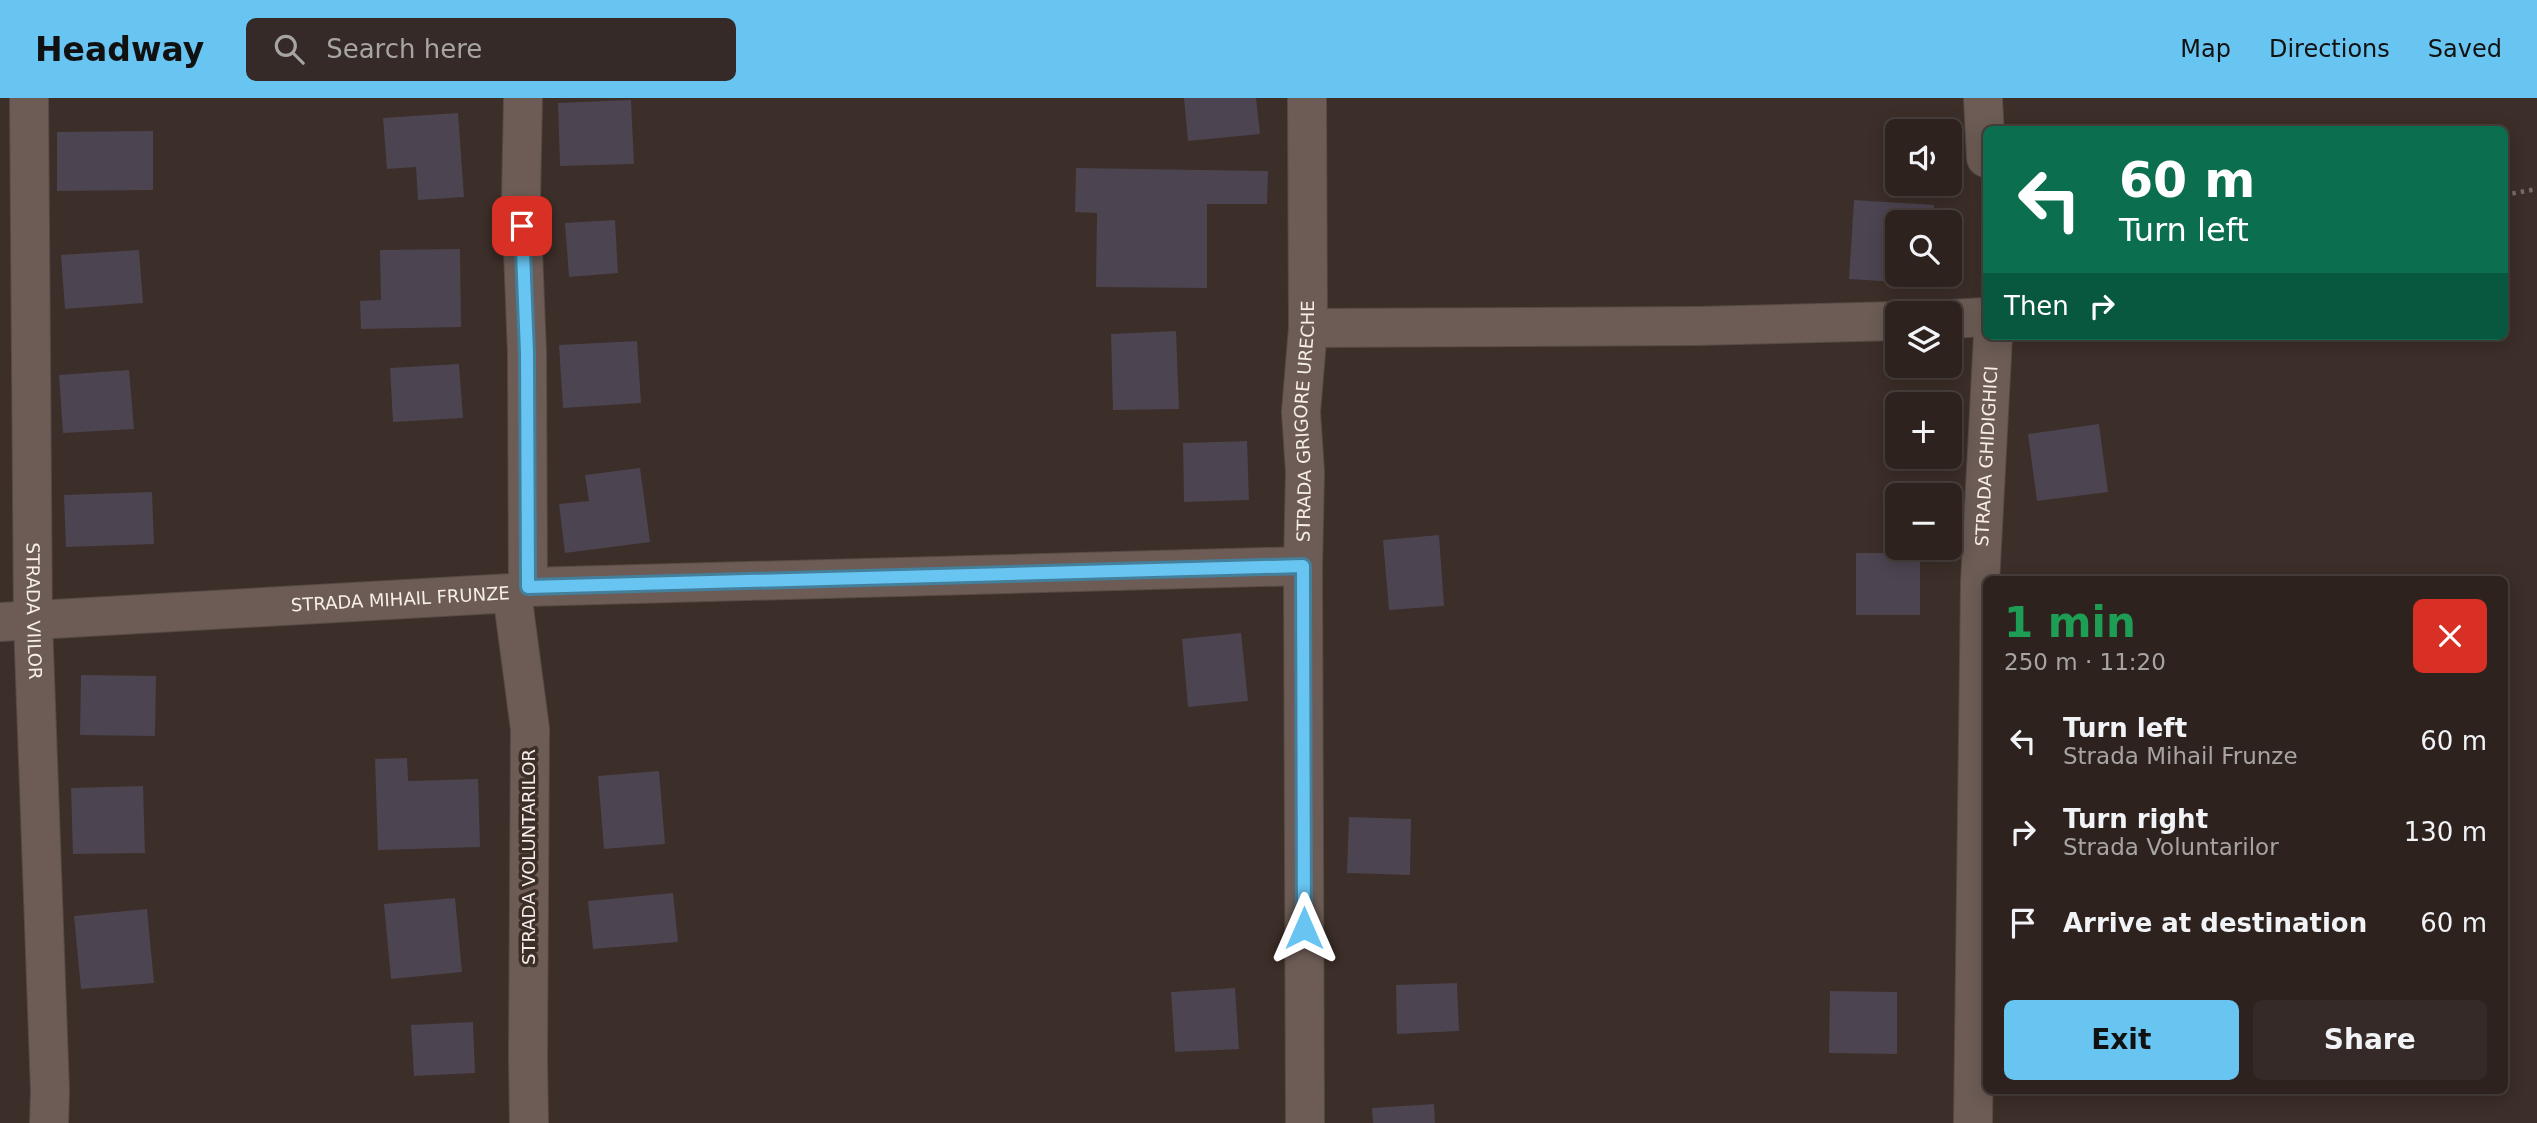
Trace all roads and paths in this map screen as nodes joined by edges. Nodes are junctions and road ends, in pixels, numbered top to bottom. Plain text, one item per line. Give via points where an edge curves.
1 (29, 98) edge
2 (523, 98) edge
3 (1307, 98) edge
4 (1983, 98) edge
5 (1984, 126) edge
6 (2537, 189) edge
7 (2508, 194) edge
8 (1983, 317) edge
9 (1962, 318) edge
10 (1885, 321) edge
11 (1308, 328) junction
12 (1993, 340) edge
13 (1303, 566) junction
14 (520, 590) junction
15 (16, 622) edge
16 (49, 1123) edge
17 (529, 1123) edge
18 (1305, 1123) edge
19 (1973, 1123) edge

1 - 15 street, STRADA VIILOR
2 - 14 street, STRADA VOLUNTARILOR via 521,200 527,353
3 - 11 street, STRADA GRIGORE URECHE
4 - 5 street
6 - 7 path
8 - 9 street
10 - 11 street
11 - 13 street, STRADA GRIGORE URECHE via 1301,412
12 - 19 street, STRADA GHIDIGHICI via 1980,583
13 - 14 street, STRADA MIHAIL FRUNZE
13 - 18 street, STRADA GRIGORE URECHE
14 - 15 street, STRADA MIHAIL FRUNZE
14 - 17 street, STRADA VOLUNTARILOR via 530,730
15 - 16 street, STRADA VIILOR via 51,1091

